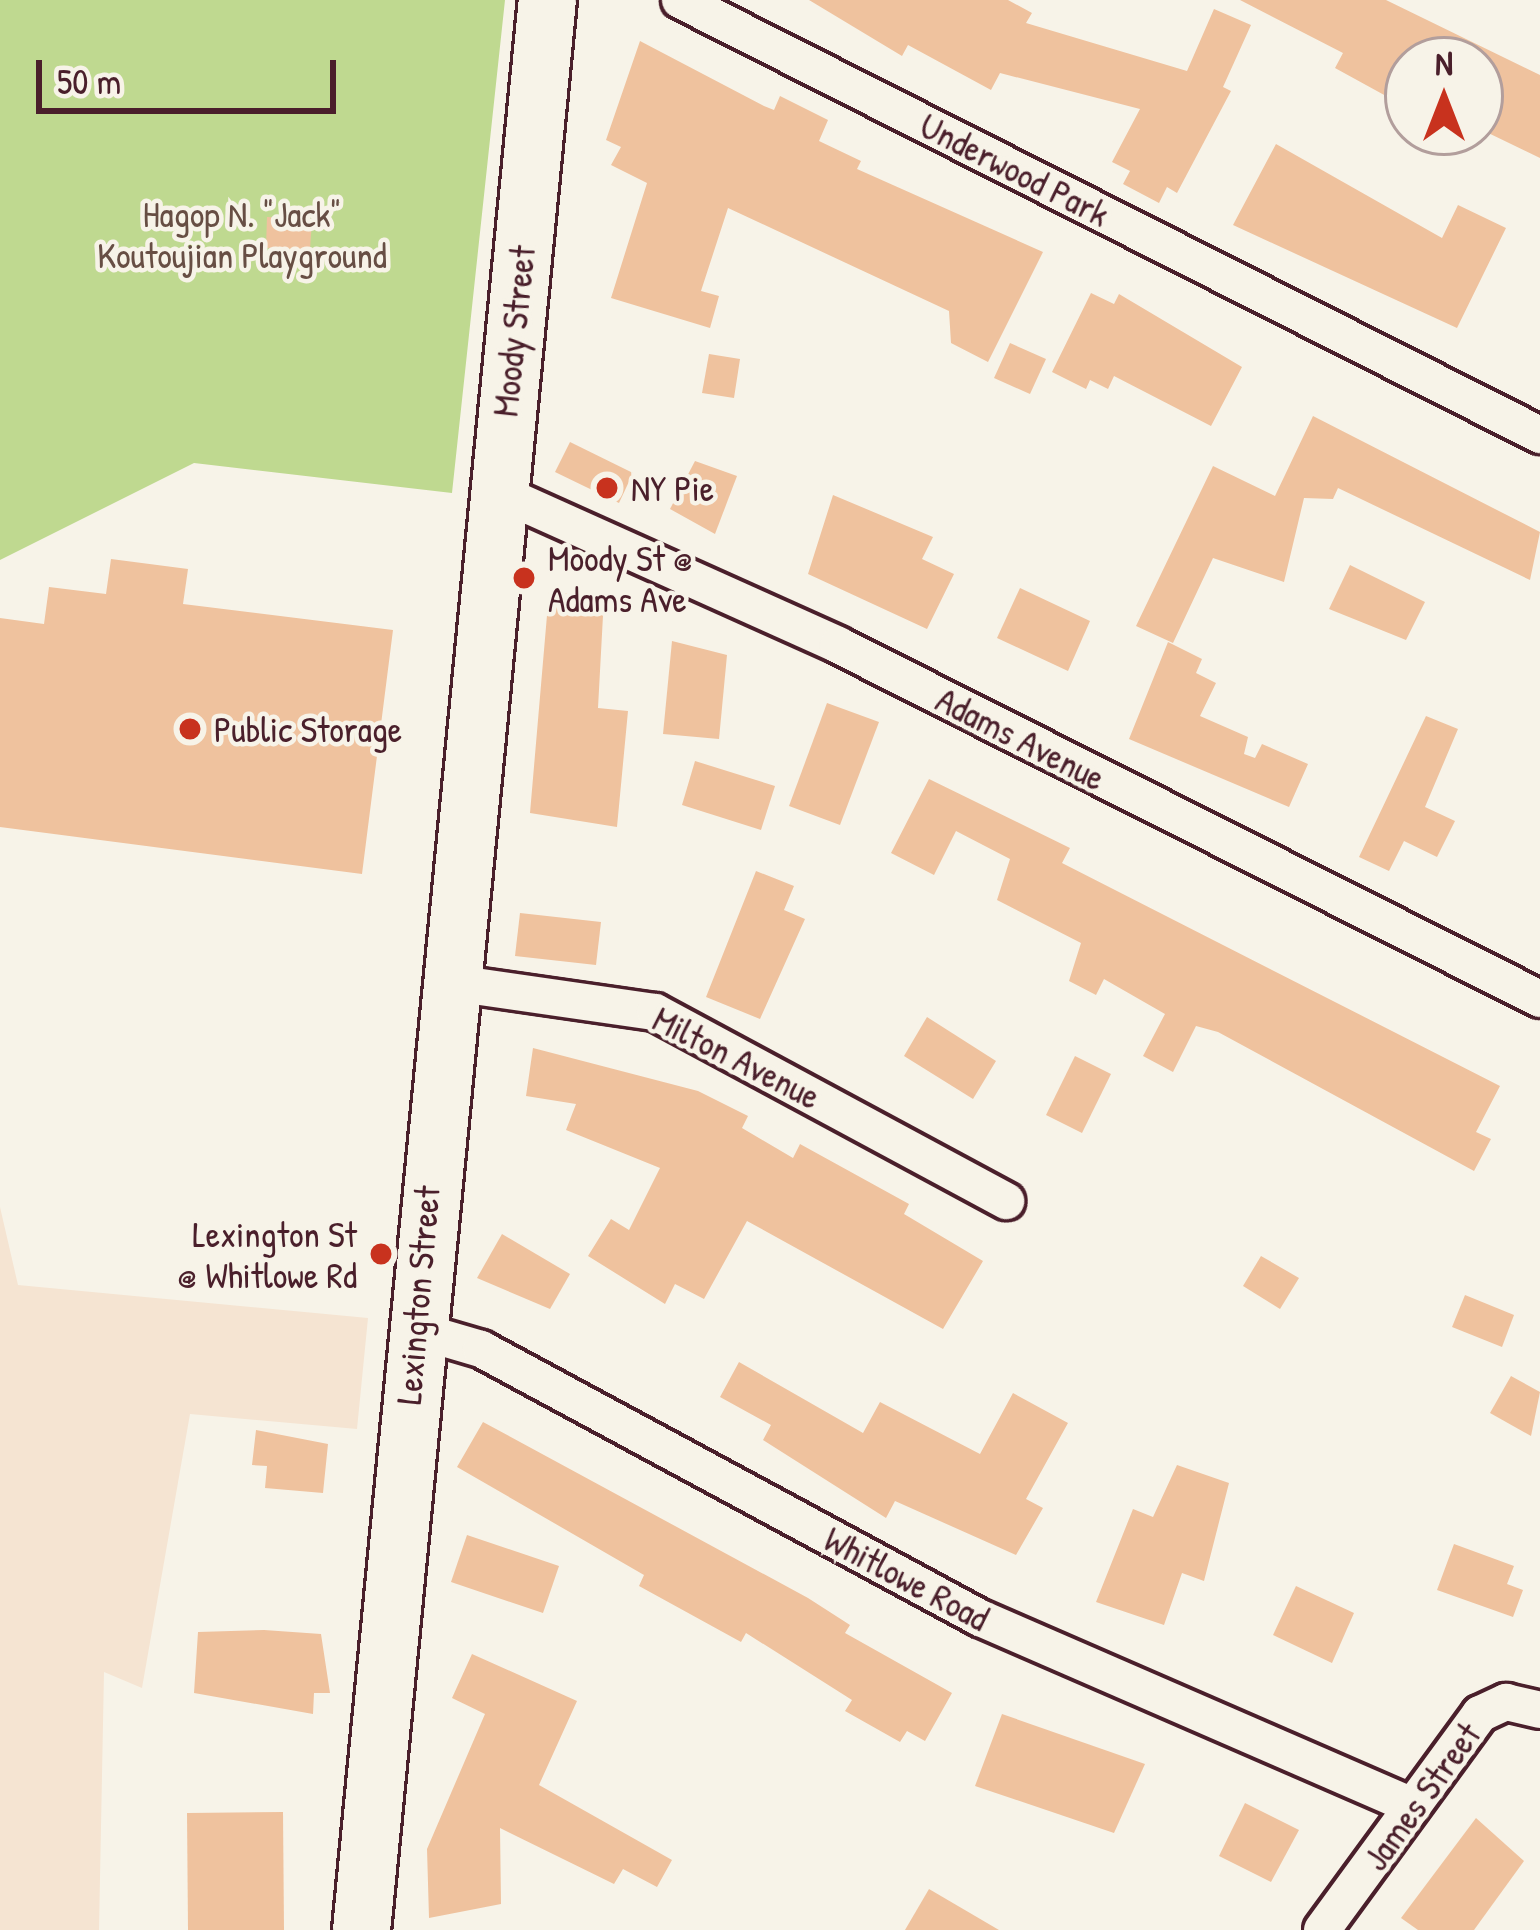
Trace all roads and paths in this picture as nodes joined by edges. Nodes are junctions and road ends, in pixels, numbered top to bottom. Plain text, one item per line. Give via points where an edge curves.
1 (547, 0) edge
2 (680, 0) edge
3 (1540, 434) edge
4 (496, 491) junction
5 (478, 662) joint
6 (446, 982) junction
7 (1540, 999) edge
8 (1006, 1201) dead end
9 (413, 1329) junction
10 (1540, 1710) edge
11 (1412, 1806) junction
12 (361, 1930) edge
13 (1322, 1930) edge

1 - 4 main road, Moody Street
2 - 3 street, Underwood Park
4 - 5 main road, Moody Street
4 - 7 street, Adams Avenue via 838,646
5 - 6 main road, Lexington Street
6 - 8 street, Milton Avenue via 655,1012
6 - 9 main road, Lexington Street
9 - 11 street, Whitlowe Road via 481,1349 980,1618
9 - 12 main road, Lexington Street
10 - 11 street, James Street via 1506,1702 1480,1714
11 - 13 street, James Street

